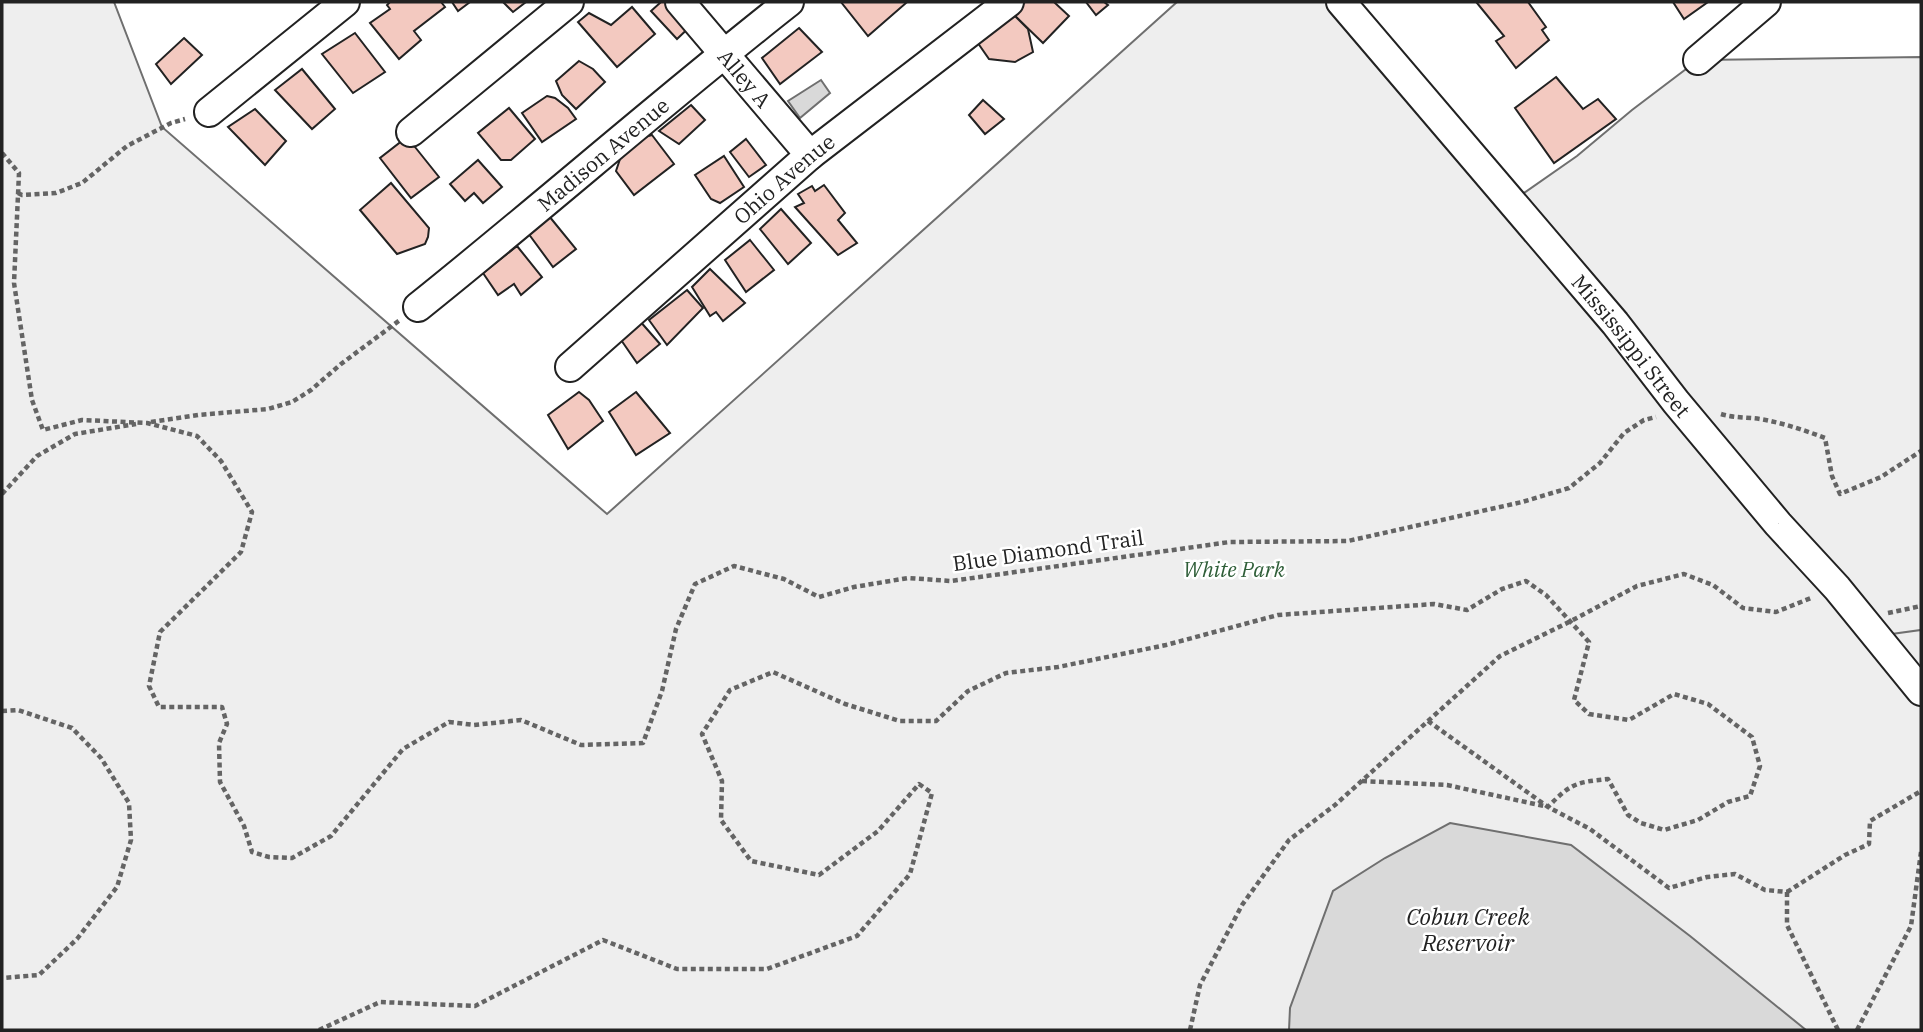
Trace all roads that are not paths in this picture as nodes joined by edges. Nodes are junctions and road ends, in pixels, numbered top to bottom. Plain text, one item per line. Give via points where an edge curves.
1 (345, 2) edge
2 (569, 2) edge
3 (680, 2) edge
4 (789, 2) edge
5 (1009, 2) edge
6 (1341, 2) edge
7 (1766, 2) edge
8 (723, 54) junction
9 (1698, 60) dead end
10 (209, 112) road end
11 (411, 132) dead end
12 (810, 155) junction
13 (418, 307) road end
14 (570, 367) dead end
15 (1921, 691) edge

1 - 10 street
2 - 11 street
3 - 8 street, Alley A
4 - 8 street, Madison Avenue
5 - 12 street, Ohio Avenue
6 - 15 street, Mississippi Street
7 - 9 street
8 - 12 street, Alley A
8 - 13 street, Madison Avenue
12 - 14 street, Ohio Avenue

